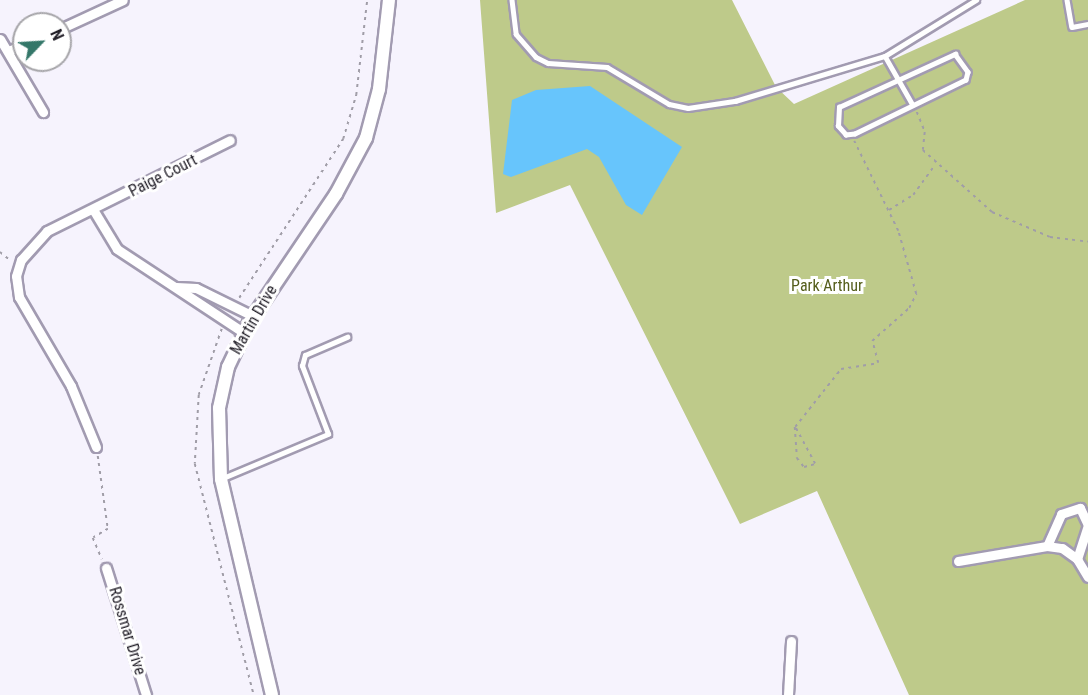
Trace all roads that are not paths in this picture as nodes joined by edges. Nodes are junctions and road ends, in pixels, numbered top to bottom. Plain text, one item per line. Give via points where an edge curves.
1 (123, 0) edge
2 (389, 0) edge
3 (512, 0) edge
4 (976, 0) edge
5 (1067, 0) edge
6 (72, 23) edge
7 (1088, 24) edge
8 (0, 39) edge
9 (12, 50) edge
10 (8, 51) junction
11 (885, 56) junction
12 (901, 78) junction
13 (914, 105) junction
14 (43, 112) dead end
15 (230, 140) dead end
16 (94, 211) junction
17 (176, 287) junction
18 (253, 316) junction
19 (243, 332) junction
20 (347, 337) dead end
21 (96, 447) road end
22 (221, 479) junction
23 (1088, 525) edge
24 (1047, 546) junction
25 (1077, 560) junction
26 (958, 561) dead end
27 (106, 568) road end
28 (1088, 577) edge
29 (791, 641) dead end
30 (146, 695) edge
31 (272, 695) edge
32 (788, 695) edge

1 - 6 street
2 - 18 street, Martin Drive via 379,89 366,138 336,194
3 - 11 lane via 516,34 536,57 563,65 607,67 669,104 688,108 735,101
4 - 11 lane
5 - 7 lane via 1072,27
8 - 10 street
9 - 10 street
10 - 14 street
11 - 12 lane
12 - 13 lane
12 - 13 lane via 955,54 965,66 966,80
12 - 13 lane via 839,107 838,126 846,135 855,134
15 - 16 street, Paige Court
16 - 17 street via 117,249
16 - 21 street, Paige Court via 47,231 32,242 19,268 20,297 71,386
17 - 18 street via 196,288
17 - 19 street
18 - 19 street, Martin Drive
19 - 22 street, Martin Drive via 219,408
20 - 22 lane via 305,356 302,366 328,434
22 - 31 street, Martin Drive
23 - 24 street via 1080,508 1061,514
23 - 25 street
24 - 25 street via 1062,548
24 - 26 street
25 - 28 street
27 - 30 street, Rossmar Drive
29 - 32 street

